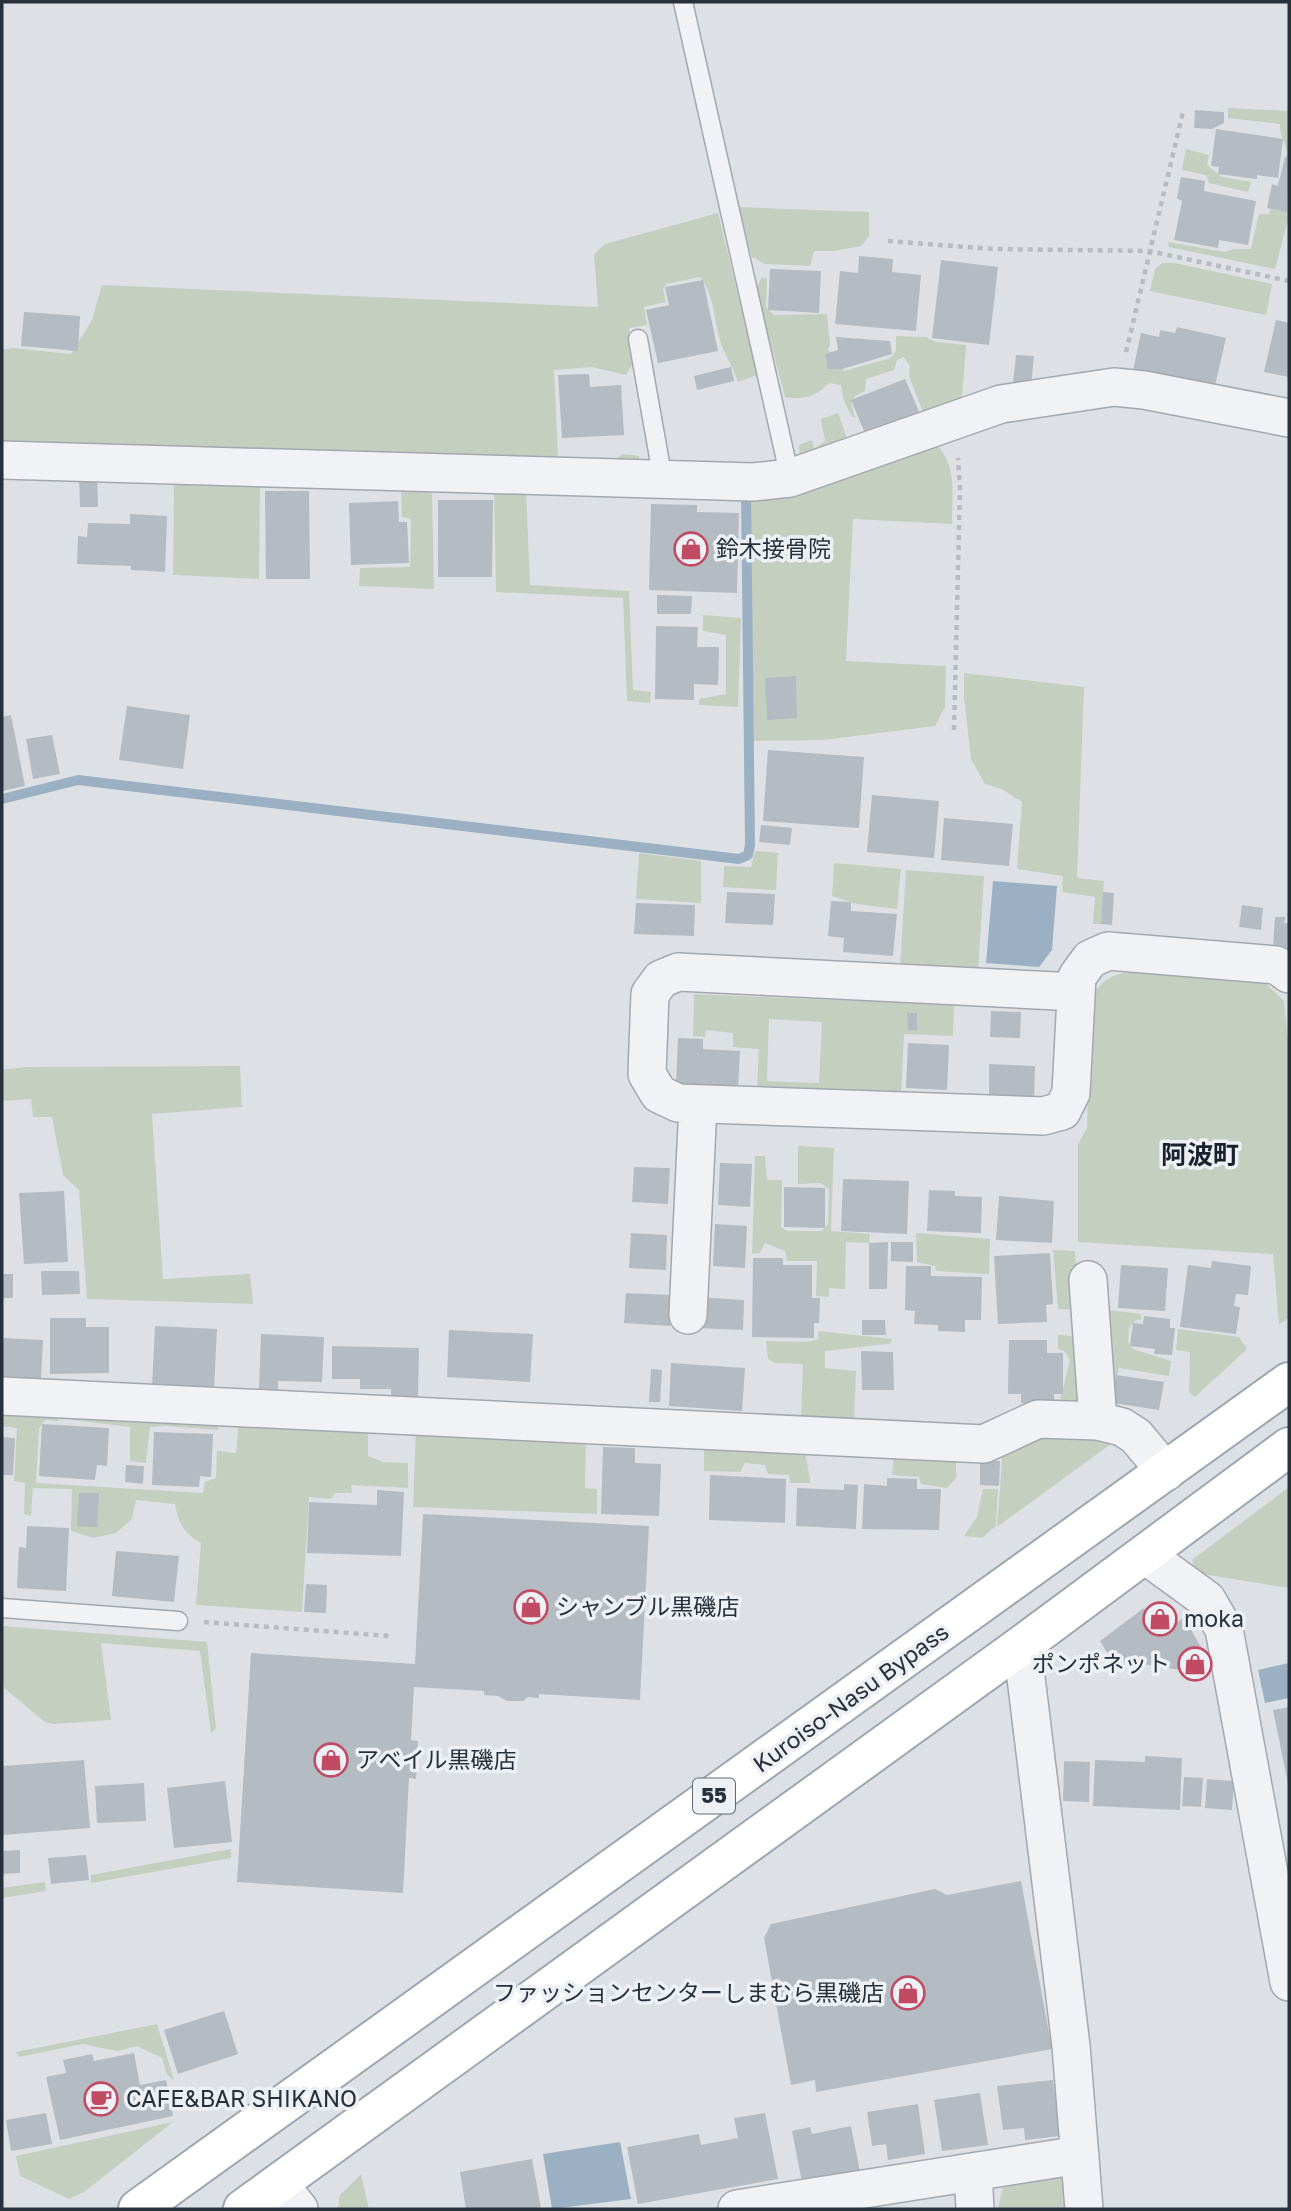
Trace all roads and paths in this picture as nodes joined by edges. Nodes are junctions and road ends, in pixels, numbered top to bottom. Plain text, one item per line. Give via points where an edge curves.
1 (683, 2) edge
2 (1183, 113) dead end
3 (888, 241) dead end
4 (1149, 251) junction
5 (1289, 281) edge
6 (638, 339) dead end
7 (1118, 387) junction
8 (1289, 418) edge
9 (956, 420) junction
10 (2, 460) edge
11 (790, 478) junction
12 (663, 480) junction
13 (954, 730) dead end
14 (1289, 974) edge
15 (1076, 992) junction
16 (698, 1104) junction
17 (1088, 1280) dead end
18 (688, 1315) dead end
19 (1289, 1382) edge
20 (2, 1396) edge
21 (1098, 1421) junction
22 (1289, 1447) edge
23 (1166, 1472) junction
24 (1144, 1554) junction
25 (2, 1608) edge
26 (178, 1621) joint
27 (389, 1636) dead end
28 (1022, 1645) junction
29 (1289, 1982) edge
30 (1080, 2155) junction
31 (973, 2172) junction
32 (289, 2196) edge
33 (774, 2206) edge
34 (138, 2209) edge
35 (243, 2209) edge
36 (737, 2209) edge
37 (975, 2209) edge
38 (1084, 2209) edge

1 - 11 lane
2 - 4 path
3 - 4 path
4 - 5 path
4 - 7 path
6 - 12 lane
7 - 8 street
7 - 9 street via 1002,404
9 - 11 street
9 - 13 path via 960,488
10 - 12 street
11 - 12 street
14 - 15 street via 1276,965 1108,951 1090,959 1077,977
15 - 16 street via 1071,1093 1062,1111 1043,1116
15 - 16 street via 678,972 661,979 650,994 647,1074 659,1094 678,1103
16 - 18 street
17 - 21 street
19 - 23 main road, Kuroiso-Nasu Bypass / 55
20 - 21 street via 984,1444 1038,1419
21 - 23 street via 1136,1436
22 - 24 main road, 55
23 - 34 main road, Kuroiso-Nasu Bypass / 55
24 - 28 main road, 55
24 - 29 street via 1207,1600 1224,1629
25 - 26 lane
26 - 27 path
28 - 30 street
28 - 32 main road, 55
30 - 31 street
30 - 38 street
31 - 33 street
31 - 37 street
32 - 35 main road, 55
33 - 36 street

